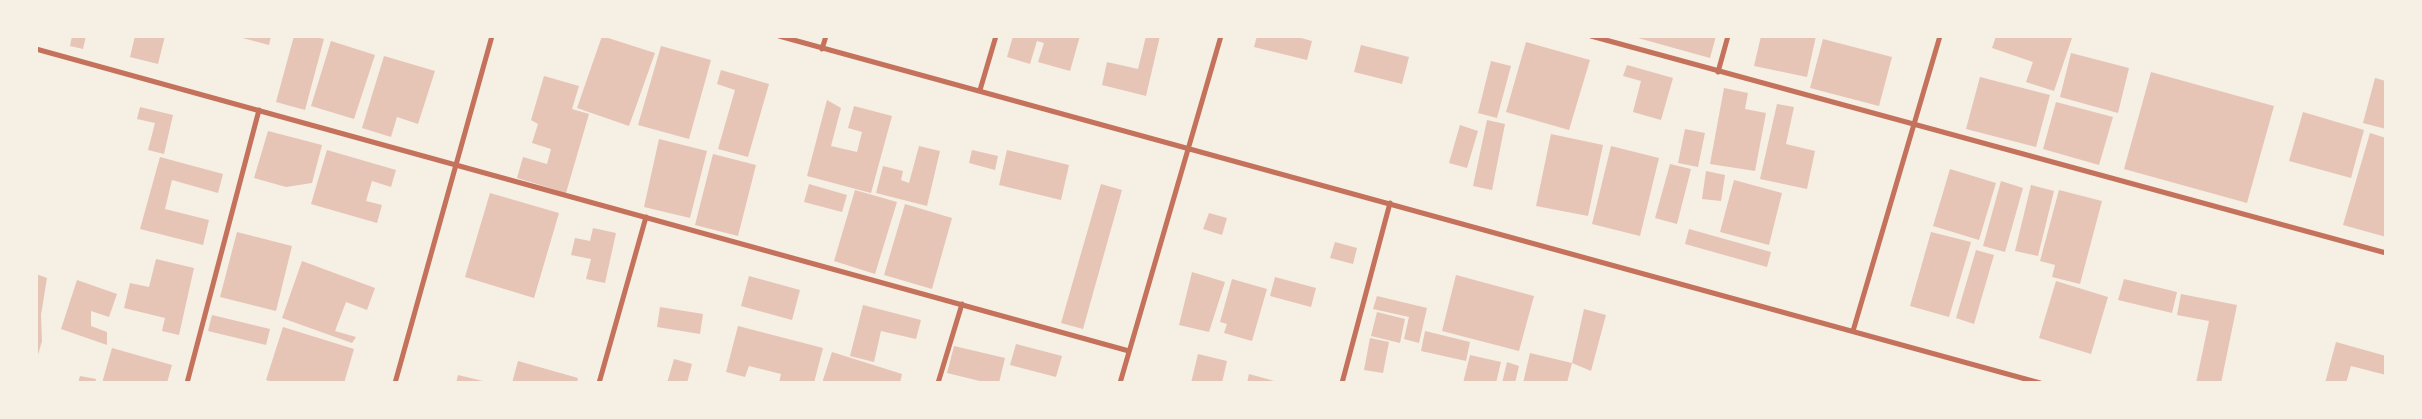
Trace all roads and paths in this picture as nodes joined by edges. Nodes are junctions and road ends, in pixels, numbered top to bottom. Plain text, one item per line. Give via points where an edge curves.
1 (492, 36) edge
2 (779, 36) edge
3 (826, 36) edge
4 (996, 36) edge
5 (1221, 36) edge
6 (1591, 36) edge
7 (1728, 36) edge
8 (1940, 36) edge
9 (822, 48) junction
10 (36, 49) edge
11 (1718, 72) junction
12 (980, 90) junction
13 (259, 110) junction
14 (1914, 125) junction
15 (1188, 149) junction
16 (456, 165) junction
17 (1390, 203) junction
18 (646, 217) junction
19 (2386, 253) edge
20 (962, 304) junction
21 (1853, 331) junction
22 (1129, 351) junction
23 (186, 383) edge
24 (395, 383) edge
25 (599, 383) edge
26 (938, 383) edge
27 (1120, 383) edge
28 (1342, 383) edge
29 (2040, 383) edge

1 - 16 street
2 - 9 street
3 - 9 street
4 - 12 street
5 - 15 street
6 - 11 street
7 - 11 street
8 - 14 street
9 - 12 street
10 - 13 street
11 - 14 street
12 - 15 street
13 - 16 street
13 - 23 street
14 - 19 street
14 - 21 street
15 - 17 street
15 - 22 street
16 - 18 street
16 - 24 street
17 - 21 street
17 - 28 street
18 - 20 street
18 - 25 street
20 - 22 street
20 - 26 street
21 - 29 street
22 - 27 street

